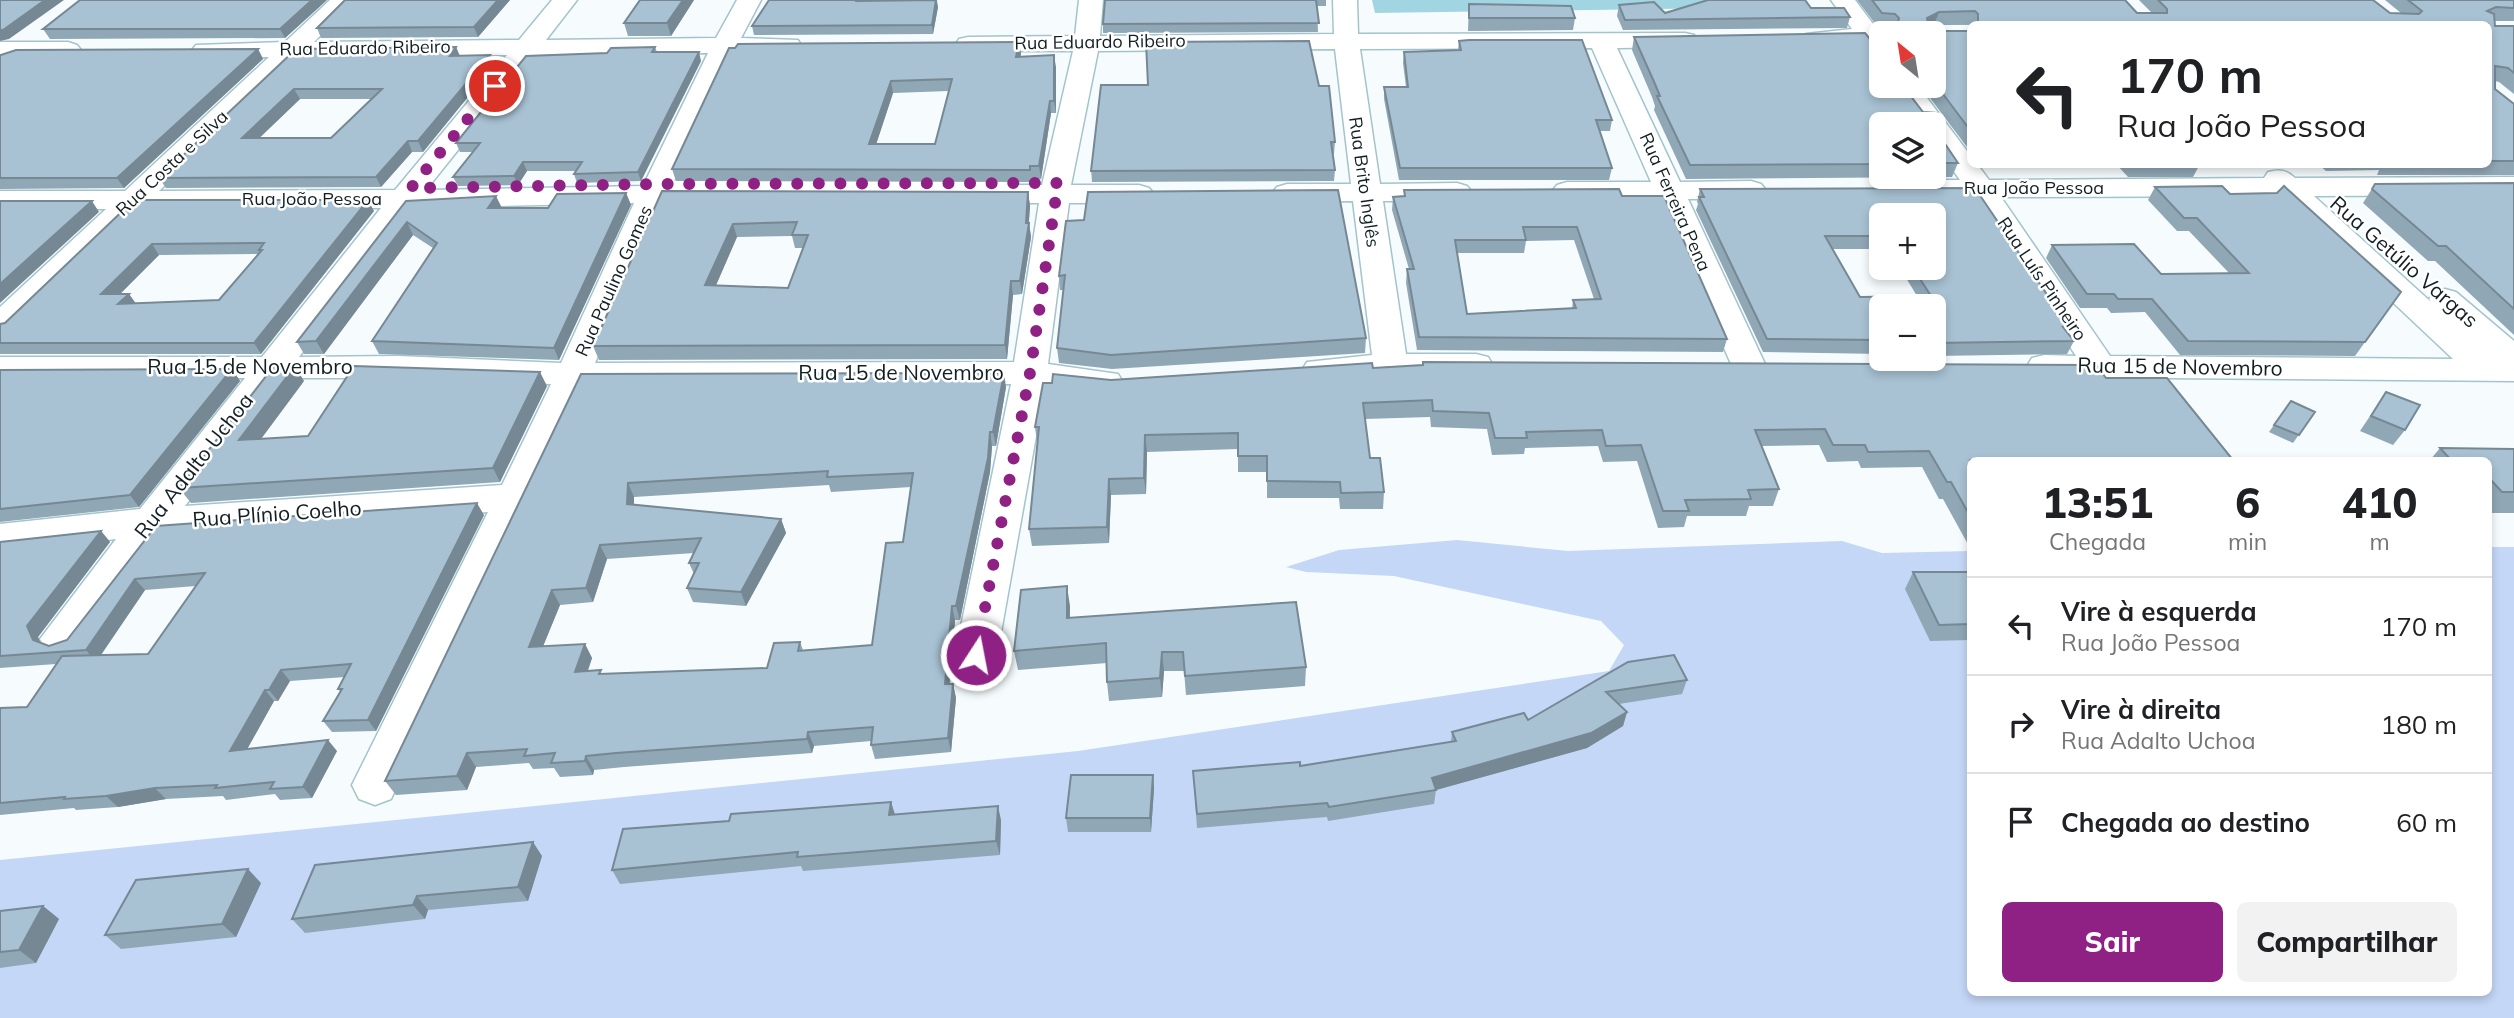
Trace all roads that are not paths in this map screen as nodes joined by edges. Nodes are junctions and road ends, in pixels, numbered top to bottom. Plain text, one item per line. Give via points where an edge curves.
1 (344, 0) edge
2 (565, 0) edge
3 (750, 0) edge
4 (1091, 0) edge
5 (1345, 0) edge
6 (1843, 0) edge
7 (49, 25) edge
8 (1869, 33) edge
9 (1794, 39) edge
10 (1601, 40) junction
11 (1712, 40) edge
12 (1346, 41) junction
13 (1087, 42) junction
14 (1869, 42) edge
15 (947, 44) edge
16 (529, 45) junction
17 (724, 45) junction
18 (807, 45) edge
19 (294, 49) junction
20 (85, 50) edge
21 (183, 50) edge
22 (5, 54) edge
23 (1914, 98) edge
24 (1925, 112) edge
25 (1946, 141) edge
26 (2514, 174) edge
27 (2291, 175) edge
28 (1946, 177) edge
29 (1946, 181) edge
30 (1975, 181) junction
31 (1776, 183) edge
32 (1364, 185) junction
33 (1488, 185) dead end
34 (1544, 185) dead end
35 (1668, 185) junction
36 (1259, 186) edge
37 (2514, 186) edge
38 (1164, 187) edge
39 (1056, 188) junction
40 (654, 189) junction
41 (0, 190) edge
42 (407, 193) junction
43 (139, 194) junction
44 (0, 200) edge
45 (0, 325) edge
46 (1390, 364) junction
47 (1513, 365) edge
48 (1747, 365) edge
49 (2019, 366) edge
50 (2100, 366) junction
51 (271, 367) junction
52 (0, 368) edge
53 (2506, 370) edge
54 (1294, 372) edge
55 (1030, 373) junction
56 (573, 374) junction
57 (1136, 382) edge
58 (513, 497) junction
59 (151, 522) junction
60 (0, 538) edge
61 (61, 639) edge
62 (976, 655) dead end
63 (375, 785) dead end

1 - 19 street, Rua Costa e Silva
2 - 16 street, Rua Adalto Uchoa
3 - 17 street, Rua Paulino Gomes
4 - 13 street
5 - 12 street, Rua Brito Inglês
6 - 8 street
7 - 22 street
9 - 14 street
10 - 11 street, Rua Eduardo Ribeiro
10 - 12 street, Rua Eduardo Ribeiro
10 - 35 street, Rua Ferreira Pena
12 - 13 street, Rua Eduardo Ribeiro
12 - 32 street, Rua Brito Inglês
13 - 15 street, Rua Eduardo Ribeiro
13 - 39 street
16 - 17 street, Rua Eduardo Ribeiro
16 - 19 street, Rua Eduardo Ribeiro
16 - 42 street, Rua Adalto Uchoa
17 - 18 street, Rua Eduardo Ribeiro
17 - 40 street, Rua Paulino Gomes
19 - 21 street, Rua Eduardo Ribeiro
19 - 43 street, Rua Costa e Silva
20 - 22 street
23 - 24 street, Rua Luís Pinheiro
25 - 30 street, Rua Luís Pinheiro
26 - 27 street, Rua João Pessoa
27 - 30 street, Rua João Pessoa
27 - 37 street, Rua João Pessoa
27 - 53 street, Rua Getúlio Vargas
28 - 30 street, Rua João Pessoa
29 - 30 street, Rua João Pessoa
30 - 50 street, Rua Luís Pinheiro
31 - 35 street
32 - 33 street
32 - 36 street
32 - 46 street, Rua Brito Inglês
34 - 35 street
35 - 48 street, Rua Ferreira Pena
38 - 39 street, Rua João Pessoa
39 - 40 street, Rua João Pessoa
39 - 55 street
40 - 42 street, Rua João Pessoa
40 - 56 street, Rua Paulino Gomes
41 - 43 street, Rua João Pessoa
42 - 43 street, Rua João Pessoa
42 - 51 street, Rua Adalto Uchoa
43 - 44 street, Rua João Pessoa
43 - 45 street, Rua Costa e Silva
46 - 47 street
46 - 54 street
49 - 50 street, Rua 15 de Novembro
50 - 53 street, Rua 15 de Novembro
51 - 52 street, Rua 15 de Novembro
51 - 56 street, Rua 15 de Novembro
51 - 59 street, Rua Adalto Uchoa
55 - 56 street, Rua 15 de Novembro
55 - 57 street, Rua 15 de Novembro
55 - 62 street
56 - 58 street, Rua Paulino Gomes
58 - 59 street, Rua Plínio Coelho
58 - 63 street, Rua Paulino Gomes
59 - 60 street, Rua Plínio Coelho
59 - 61 street, Rua Adalto Uchoa

